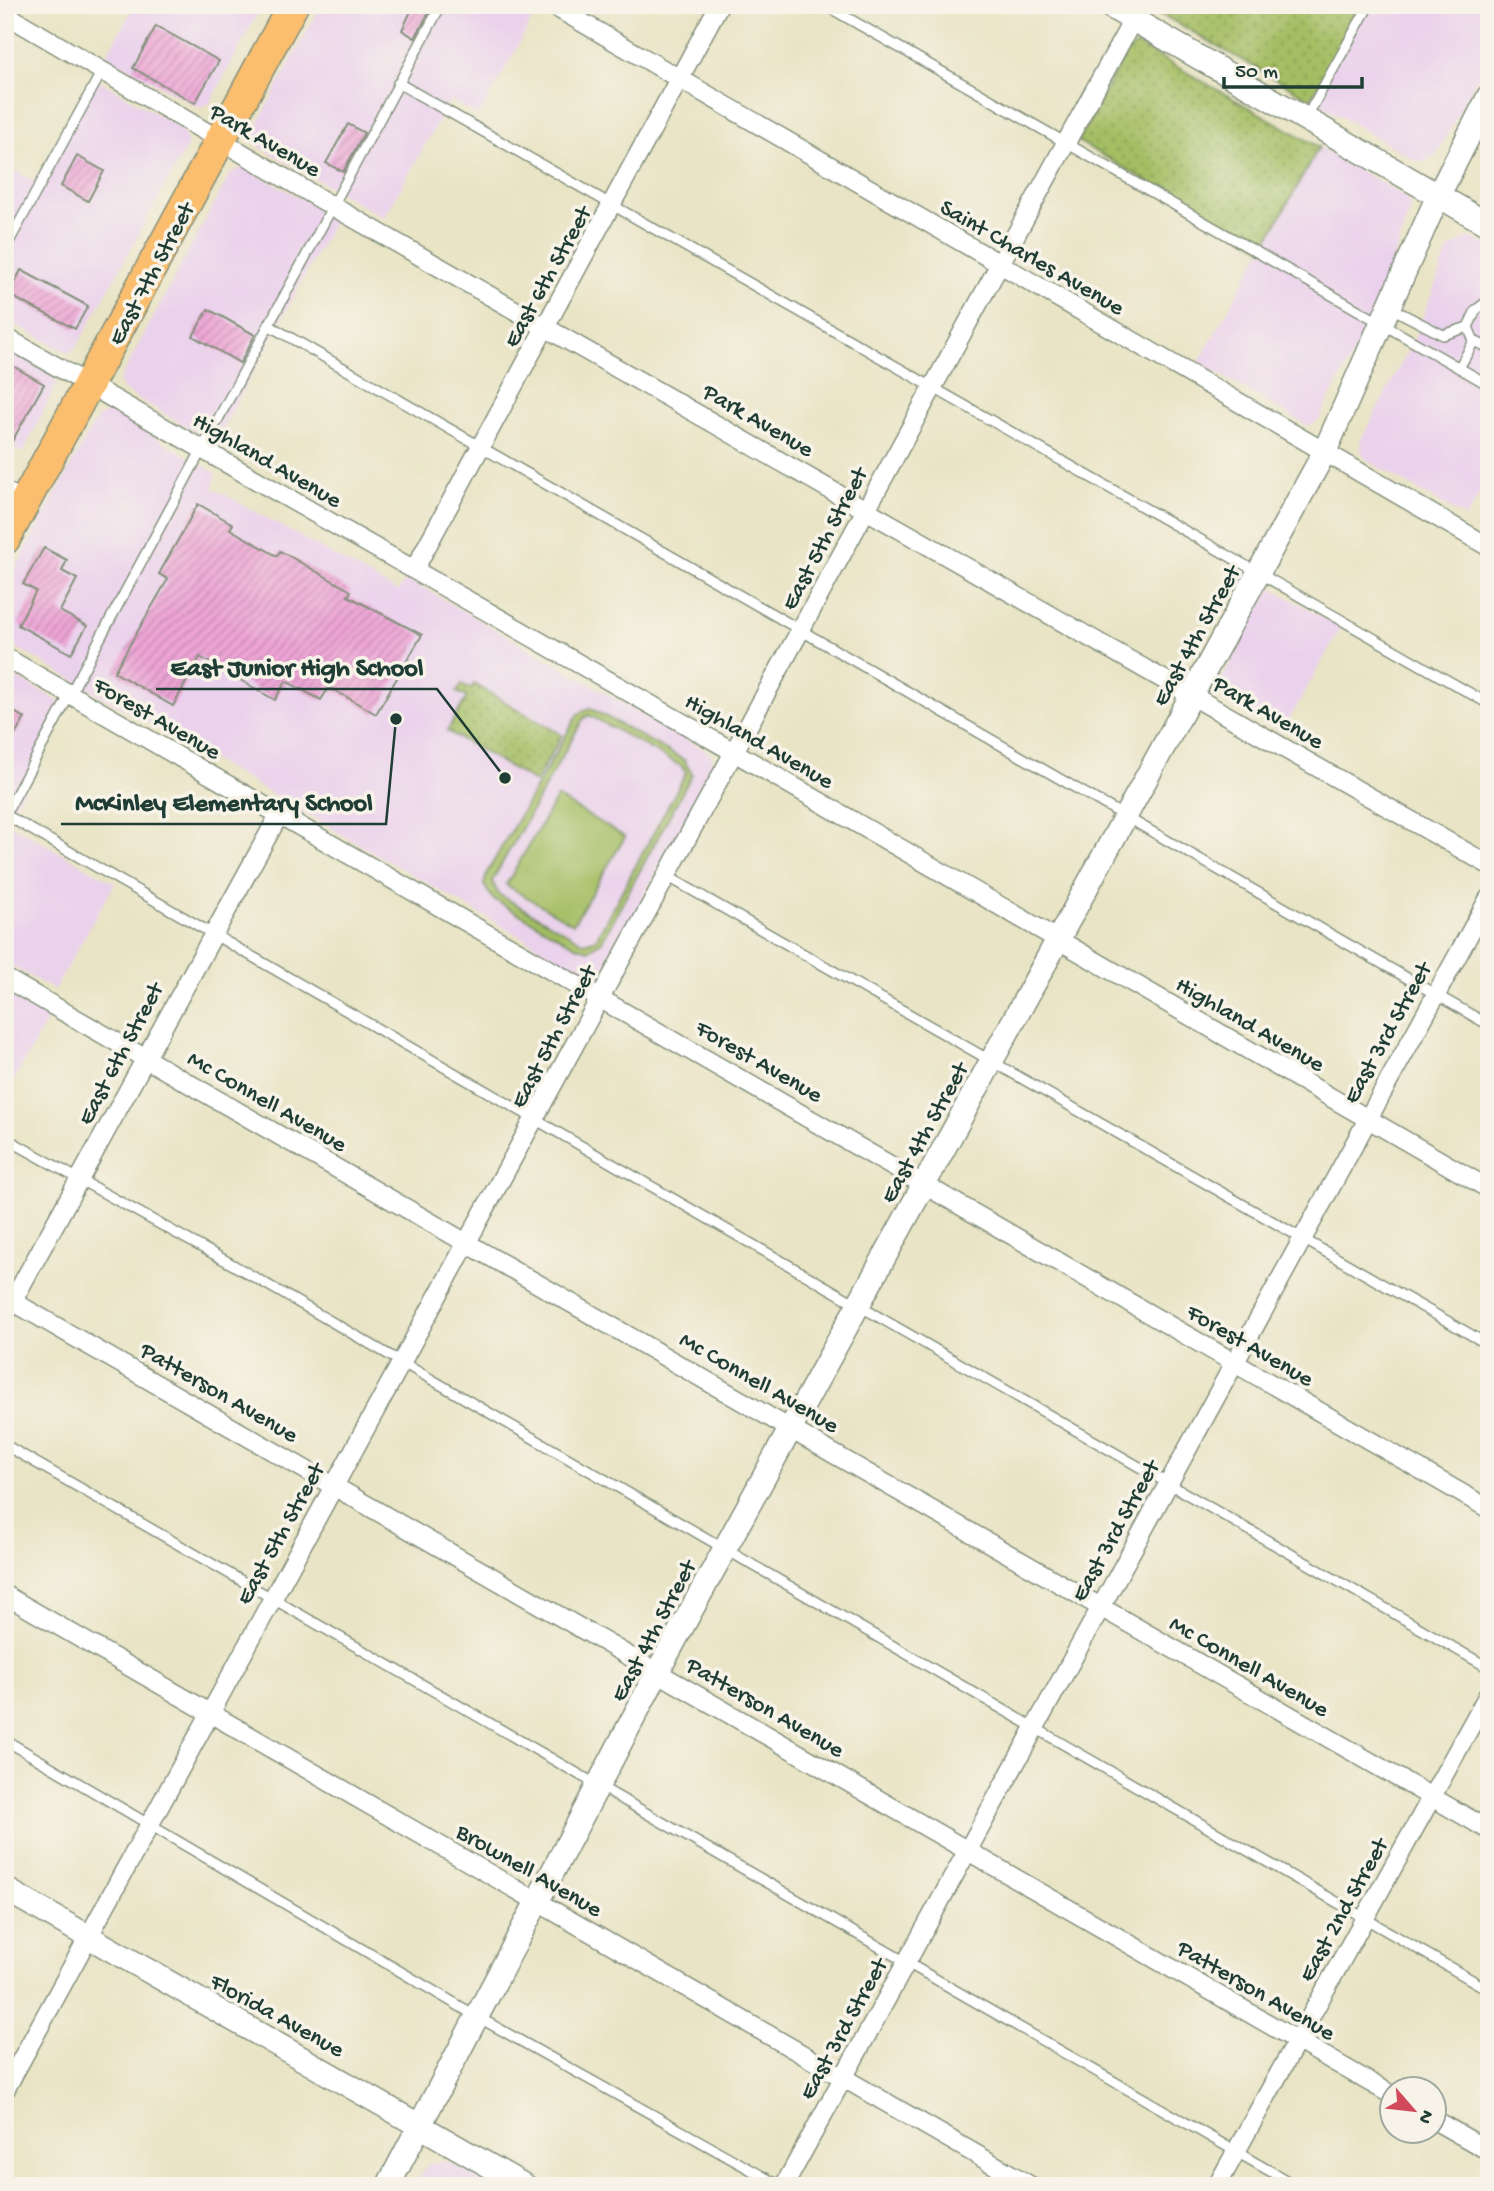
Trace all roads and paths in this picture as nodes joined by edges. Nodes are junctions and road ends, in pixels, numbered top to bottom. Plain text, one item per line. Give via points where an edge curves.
1 (293, 5) edge
2 (441, 5) edge
3 (552, 5) edge
4 (719, 5) edge
5 (825, 5) edge
6 (1108, 5) edge
7 (1369, 5) edge
8 (1137, 13) edge
9 (5, 14) edge
10 (102, 71) junction
11 (680, 79) junction
12 (398, 83) junction
13 (1485, 111) edge
14 (1305, 119) junction
15 (221, 141) junction
16 (1067, 142) junction
17 (1438, 196) junction
18 (613, 204) junction
19 (334, 207) junction
20 (1489, 225) edge
21 (5, 249) edge
22 (1000, 265) junction
23 (1489, 300) edge
24 (1385, 315) junction
25 (270, 326) junction
26 (547, 326) junction
27 (1468, 327) junction
28 (5, 337) edge
29 (1474, 341) junction
30 (1489, 348) edge
31 (1459, 368) junction
32 (90, 385) junction
33 (1489, 385) edge
34 (934, 386) junction
35 (480, 448) junction
36 (203, 450) junction
37 (1324, 453) junction
38 (17, 492) edge
39 (866, 509) junction
40 (5, 539) edge
41 (1489, 547) edge
42 (414, 570) junction
43 (1259, 571) junction
44 (800, 632) junction
45 (5, 657) edge
46 (70, 695) junction
47 (1192, 695) junction
48 (1489, 705) edge
49 (734, 752) junction
50 (5, 815) edge
51 (279, 815) junction
52 (1125, 818) junction
53 (1489, 864) edge
54 (667, 876) junction
55 (1489, 898) edge
56 (212, 933) junction
57 (1058, 940) junction
58 (5, 978) edge
59 (1435, 995) junction
60 (601, 997) junction
61 (1489, 1025) edge
62 (145, 1058) junction
63 (992, 1061) junction
64 (535, 1118) junction
65 (1367, 1118) junction
66 (5, 1138) edge
67 (79, 1179) junction
68 (925, 1184) junction
69 (1489, 1189) edge
70 (1301, 1239) junction
71 (468, 1242) junction
72 (8, 1304) edge
73 (859, 1305) junction
74 (1489, 1345) edge
75 (400, 1363) junction
76 (1234, 1363) junction
77 (792, 1427) junction
78 (5, 1445) edge
79 (1168, 1483) junction
80 (334, 1485) junction
81 (1489, 1509) edge
82 (725, 1550) junction
83 (5, 1595) edge
84 (271, 1599) junction
85 (1100, 1608) junction
86 (1489, 1668) edge
87 (658, 1671) junction
88 (1489, 1693) edge
89 (208, 1714) junction
90 (1034, 1728) junction
91 (5, 1740) edge
92 (598, 1786) junction
93 (1432, 1797) junction
94 (149, 1825) junction
95 (1489, 1830) edge
96 (966, 1852) junction
97 (5, 1889) edge
98 (538, 1902) junction
99 (1365, 1920) junction
100 (88, 1937) junction
101 (906, 1962) junction
102 (1489, 1990) edge
103 (478, 2017) junction
104 (1297, 2040) junction
105 (843, 2078) junction
106 (1378, 2087) edge
107 (5, 2090) edge
108 (422, 2125) junction
109 (1448, 2128) edge
110 (1236, 2151) junction
111 (1489, 2151) edge
112 (388, 2186) edge
113 (525, 2186) edge
114 (782, 2186) edge
115 (1031, 2186) edge
116 (1217, 2186) edge
117 (1296, 2186) edge

1 - 15 main road, East 7th Street
2 - 12 lane
3 - 11 street, Saint Charles Avenue
4 - 11 street, East 6th Street
5 - 16 lane
6 - 8 street
7 - 14 lane
8 - 14 street
8 - 16 street, East 5th Street
9 - 10 street, Park Avenue
10 - 15 street, Park Avenue
10 - 21 lane
11 - 18 street, East 6th Street
11 - 22 street, Saint Charles Avenue
12 - 18 lane
12 - 19 lane
13 - 17 street, East 4th Street
14 - 17 street
15 - 19 street, Park Avenue
15 - 32 main road, East 7th Street
16 - 22 street, East 5th Street
16 - 24 lane
17 - 20 street
17 - 24 street, East 4th Street
18 - 26 street, East 6th Street
18 - 34 lane
19 - 25 lane
19 - 26 street, Park Avenue
22 - 34 street, East 5th Street
22 - 37 street, Saint Charles Avenue
23 - 27 lane via 1475,310
24 - 27 lane via 1443,335
24 - 31 lane
24 - 37 street, East 4th Street
25 - 35 lane
25 - 36 lane
26 - 35 street, East 6th Street
26 - 39 street, Park Avenue
27 - 29 lane
28 - 32 street, Highland Avenue
29 - 30 lane
29 - 31 lane
31 - 33 lane
32 - 36 street, Highland Avenue
32 - 38 main road, East 7th Street
34 - 39 street, East 5th Street
34 - 43 lane
35 - 42 street, East 6th Street
35 - 44 lane
36 - 42 street, Highland Avenue
36 - 46 lane
37 - 41 street, Saint Charles Avenue
37 - 43 street, East 4th Street
38 - 40 main road, East 7th Street
39 - 44 street, East 5th Street
39 - 47 street, Park Avenue
42 - 49 street, Highland Avenue
43 - 47 street, East 4th Street
43 - 48 lane
44 - 49 street, East 5th Street
44 - 52 lane
45 - 46 street, Forest Avenue
46 - 50 lane
46 - 51 street, Forest Avenue
47 - 52 street, East 4th Street
47 - 53 street, Park Avenue
49 - 54 street, East 5th Street
49 - 57 street, Highland Avenue
50 - 56 lane
51 - 56 street, East 6th Street
51 - 60 street, Forest Avenue
52 - 57 street, East 4th Street
52 - 59 lane
54 - 60 street, East 5th Street
54 - 63 lane
55 - 59 street, East 3rd Street
56 - 62 street, East 6th Street
56 - 64 lane
57 - 63 street, East 4th Street
57 - 65 street, Highland Avenue
58 - 62 street, Mc Connell Avenue
59 - 61 lane
59 - 65 street, East 3rd Street
60 - 64 street, East 5th Street
60 - 68 street, Forest Avenue
62 - 67 street, East 6th Street
62 - 71 street, Mc Connell Avenue
63 - 68 street, East 4th Street
63 - 70 lane
64 - 71 street, East 5th Street
64 - 73 lane
65 - 69 street, Highland Avenue
65 - 70 street, East 3rd Street
66 - 67 lane
67 - 72 street, East 6th Street
67 - 75 lane
68 - 73 street, East 4th Street
68 - 76 street, Forest Avenue
70 - 74 lane
70 - 76 street, East 3rd Street
71 - 75 street, East 5th Street
71 - 77 street, Mc Connell Avenue
72 - 80 street, Patterson Avenue
73 - 77 street, East 4th Street
73 - 79 lane
75 - 80 street, East 5th Street
75 - 82 lane
76 - 79 street, East 3rd Street
76 - 81 street, Forest Avenue
77 - 82 street, East 4th Street
77 - 85 street, Mc Connell Avenue
78 - 84 lane
79 - 85 street, East 3rd Street
79 - 86 lane
80 - 84 street, East 5th Street
80 - 87 street, Patterson Avenue
82 - 87 street, East 4th Street
82 - 90 lane
83 - 89 street, Brownell Avenue
84 - 89 street, East 5th Street
84 - 92 lane
85 - 90 street, East 3rd Street
85 - 93 street, Mc Connell Avenue
87 - 92 street, East 4th Street
87 - 96 street, Patterson Avenue
88 - 93 street, East 2nd Street
89 - 94 street, East 5th Street
89 - 98 street, Brownell Avenue
90 - 96 street, East 3rd Street
90 - 99 lane
91 - 94 lane
92 - 98 street, East 4th Street
92 - 101 lane
93 - 95 street, Mc Connell Avenue
93 - 99 street, East 2nd Street
94 - 100 street, East 5th Street
94 - 103 lane
96 - 101 street, East 3rd Street
96 - 104 street, Patterson Avenue
97 - 100 street, Florida Avenue
98 - 103 street, East 4th Street
98 - 105 street, Brownell Avenue
99 - 102 lane
99 - 104 street, East 2nd Street
100 - 107 street, East 5th Street
100 - 108 street, Florida Avenue
101 - 105 street, East 3rd Street
101 - 110 lane
103 - 108 street, East 4th Street
103 - 114 lane
104 - 106 street, Patterson Avenue
104 - 110 street, East 2nd Street
105 - 114 street, East 3rd Street
105 - 115 street, Brownell Avenue
108 - 112 street, East 4th Street
108 - 113 street, Florida Avenue
109 - 111 street
110 - 116 street, East 2nd Street
110 - 117 lane

